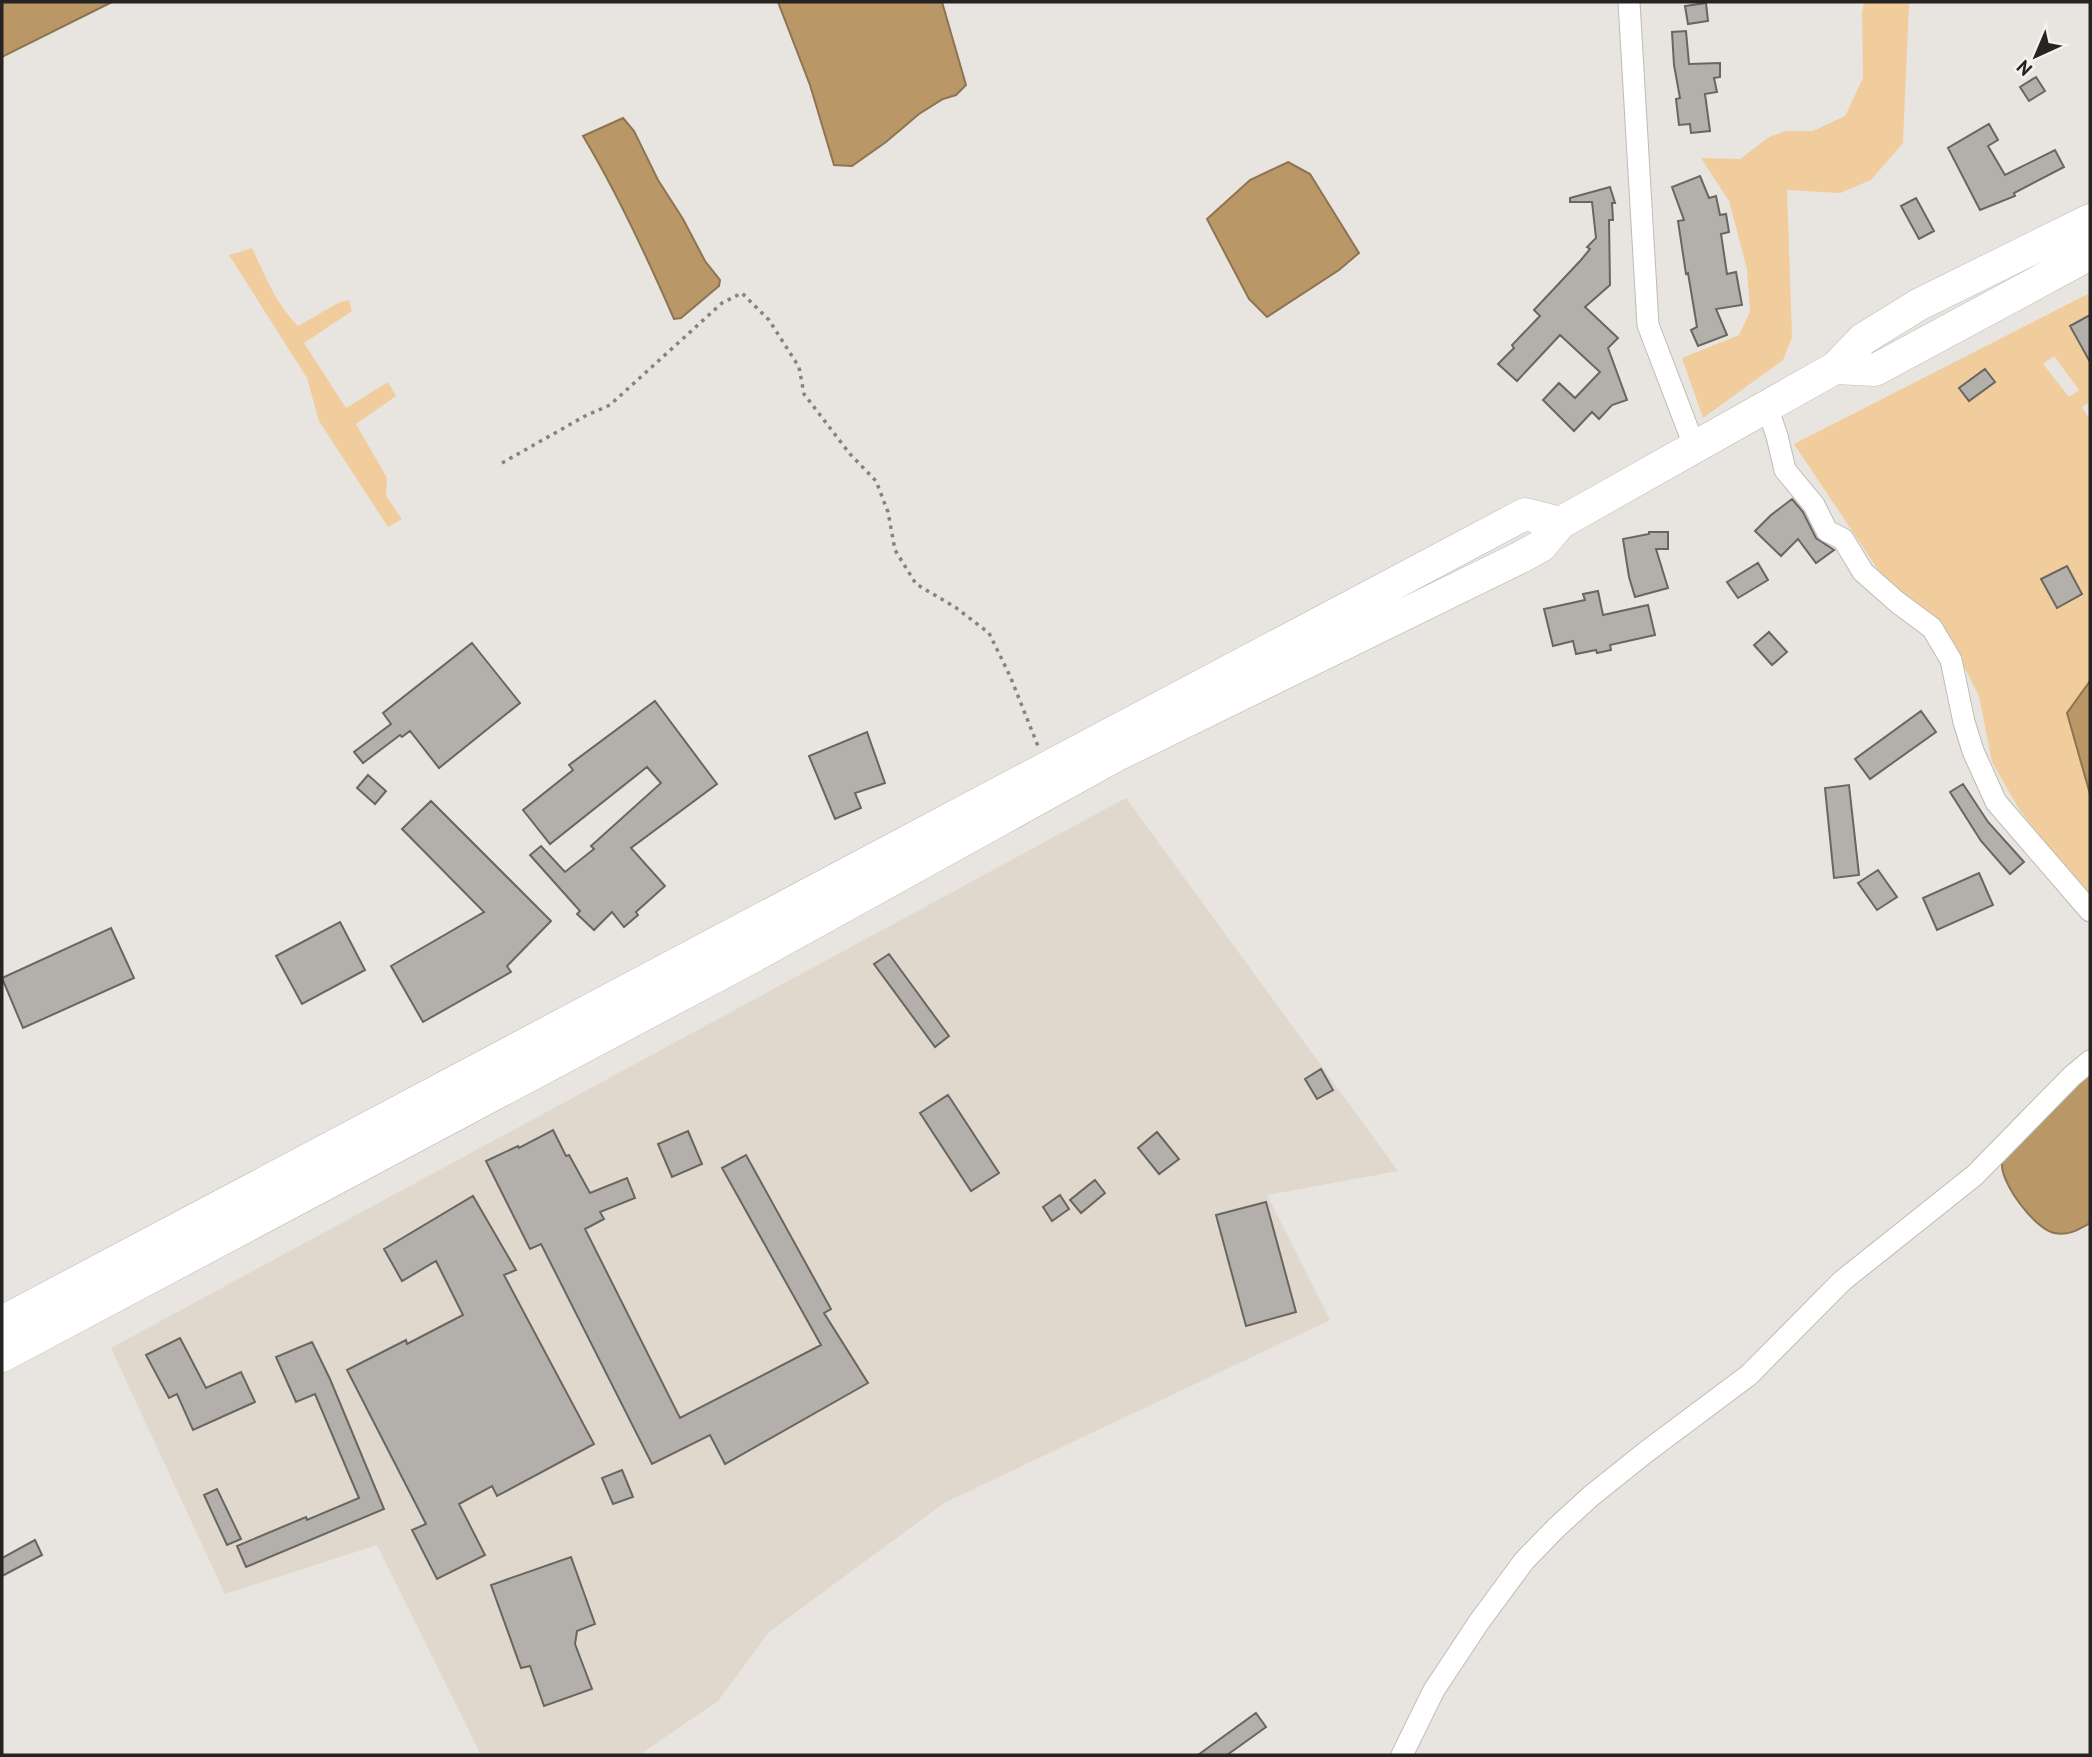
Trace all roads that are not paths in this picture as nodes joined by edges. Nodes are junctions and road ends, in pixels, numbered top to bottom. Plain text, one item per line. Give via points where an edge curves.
1 (1629, 2) edge
2 (2090, 219) edge
3 (2090, 254) edge
4 (1835, 368) junction
5 (1767, 407) junction
6 (1695, 448) junction
7 (1560, 523) junction
8 (2090, 911) edge
9 (2090, 1061) edge
10 (2, 1322) edge
11 (2, 1356) edge
12 (1402, 1755) edge

1 - 6 street via 1648,324
2 - 4 highway via 1918,305 1863,339
3 - 4 highway via 1875,370
4 - 5 highway
5 - 6 highway
5 - 8 street via 1785,470 1814,505 1827,531 1843,539 1863,572 1932,628 1951,660 1973,751 1996,802
6 - 7 highway
7 - 10 highway via 1525,514
7 - 11 highway via 1541,546 1521,557 1115,756 740,963
9 - 12 street via 1975,1175 1842,1281 1749,1375 1646,1452 1556,1528 1524,1561 1479,1622 1434,1690

